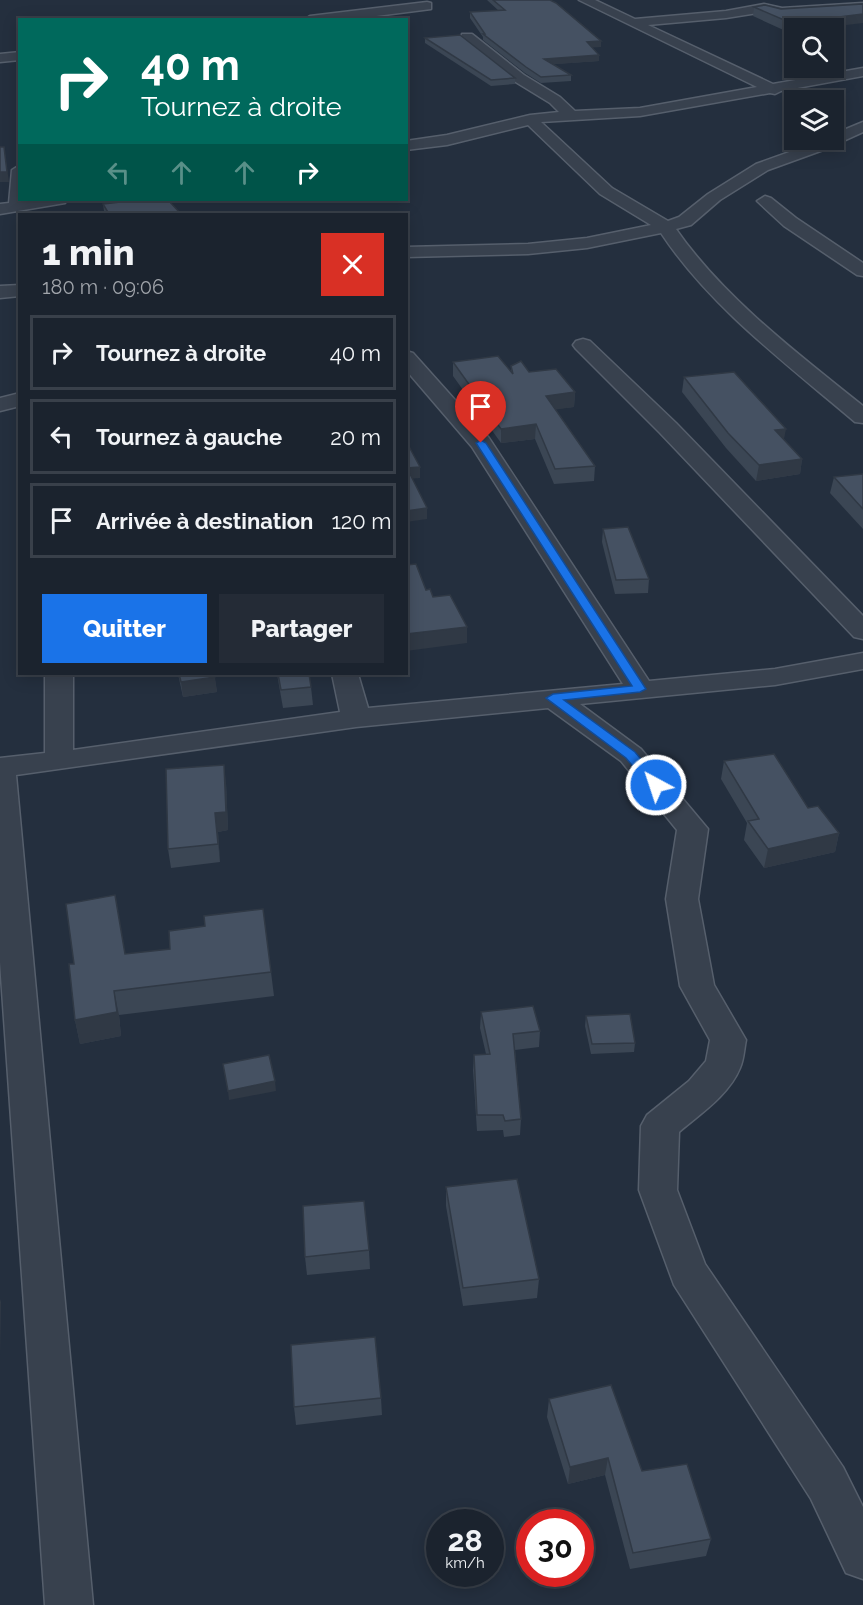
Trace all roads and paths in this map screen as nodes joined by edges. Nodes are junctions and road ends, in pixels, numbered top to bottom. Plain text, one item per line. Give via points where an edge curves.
1 (585, 0) edge
2 (427, 6) dead end
3 (863, 7) edge
4 (327, 18) edge
5 (626, 20) junction
6 (467, 37) edge
7 (18, 56) edge
8 (0, 58) edge
9 (858, 71) edge
10 (769, 88) junction
11 (784, 94) edge
12 (570, 114) junction
13 (531, 119) junction
14 (858, 127) edge
15 (408, 146) edge
16 (18, 194) edge
17 (51, 201) edge
18 (765, 201) dead end
19 (17, 206) junction
20 (0, 209) edge
21 (666, 227) junction
22 (408, 252) edge
23 (863, 271) edge
24 (18, 290) edge
25 (0, 292) edge
26 (583, 345) dead end
27 (408, 359) edge
28 (18, 400) edge
29 (0, 405) edge
30 (863, 417) edge
31 (863, 632) edge
32 (863, 661) edge
33 (59, 675) edge
34 (345, 675) edge
35 (640, 689) junction
36 (553, 698) junction
37 (356, 718) junction
38 (59, 761) junction
39 (0, 767) edge
40 (863, 1556) edge
41 (69, 1605) edge

1 - 5 street
2 - 4 street
3 - 5 street via 780,12 752,8 715,17
5 - 10 street
6 - 12 street
7 - 8 street
9 - 10 street
10 - 11 street
10 - 12 street via 640,112
12 - 13 street
13 - 15 street
13 - 21 street via 606,190
14 - 21 street via 762,167 685,221
16 - 19 street
17 - 19 street
18 - 23 street
19 - 20 street
21 - 22 street via 587,243 528,249
21 - 30 street via 687,258 721,294
24 - 25 street
26 - 31 street
27 - 35 street via 481,443
28 - 29 street
32 - 35 street via 775,677
33 - 38 street
34 - 37 street
35 - 36 street
36 - 37 street
36 - 40 street via 631,755 693,830 682,899 697,986 728,1040 723,1066 702,1091 660,1126 658,1190 687,1272 827,1484
37 - 38 street
38 - 39 street
39 - 41 street

